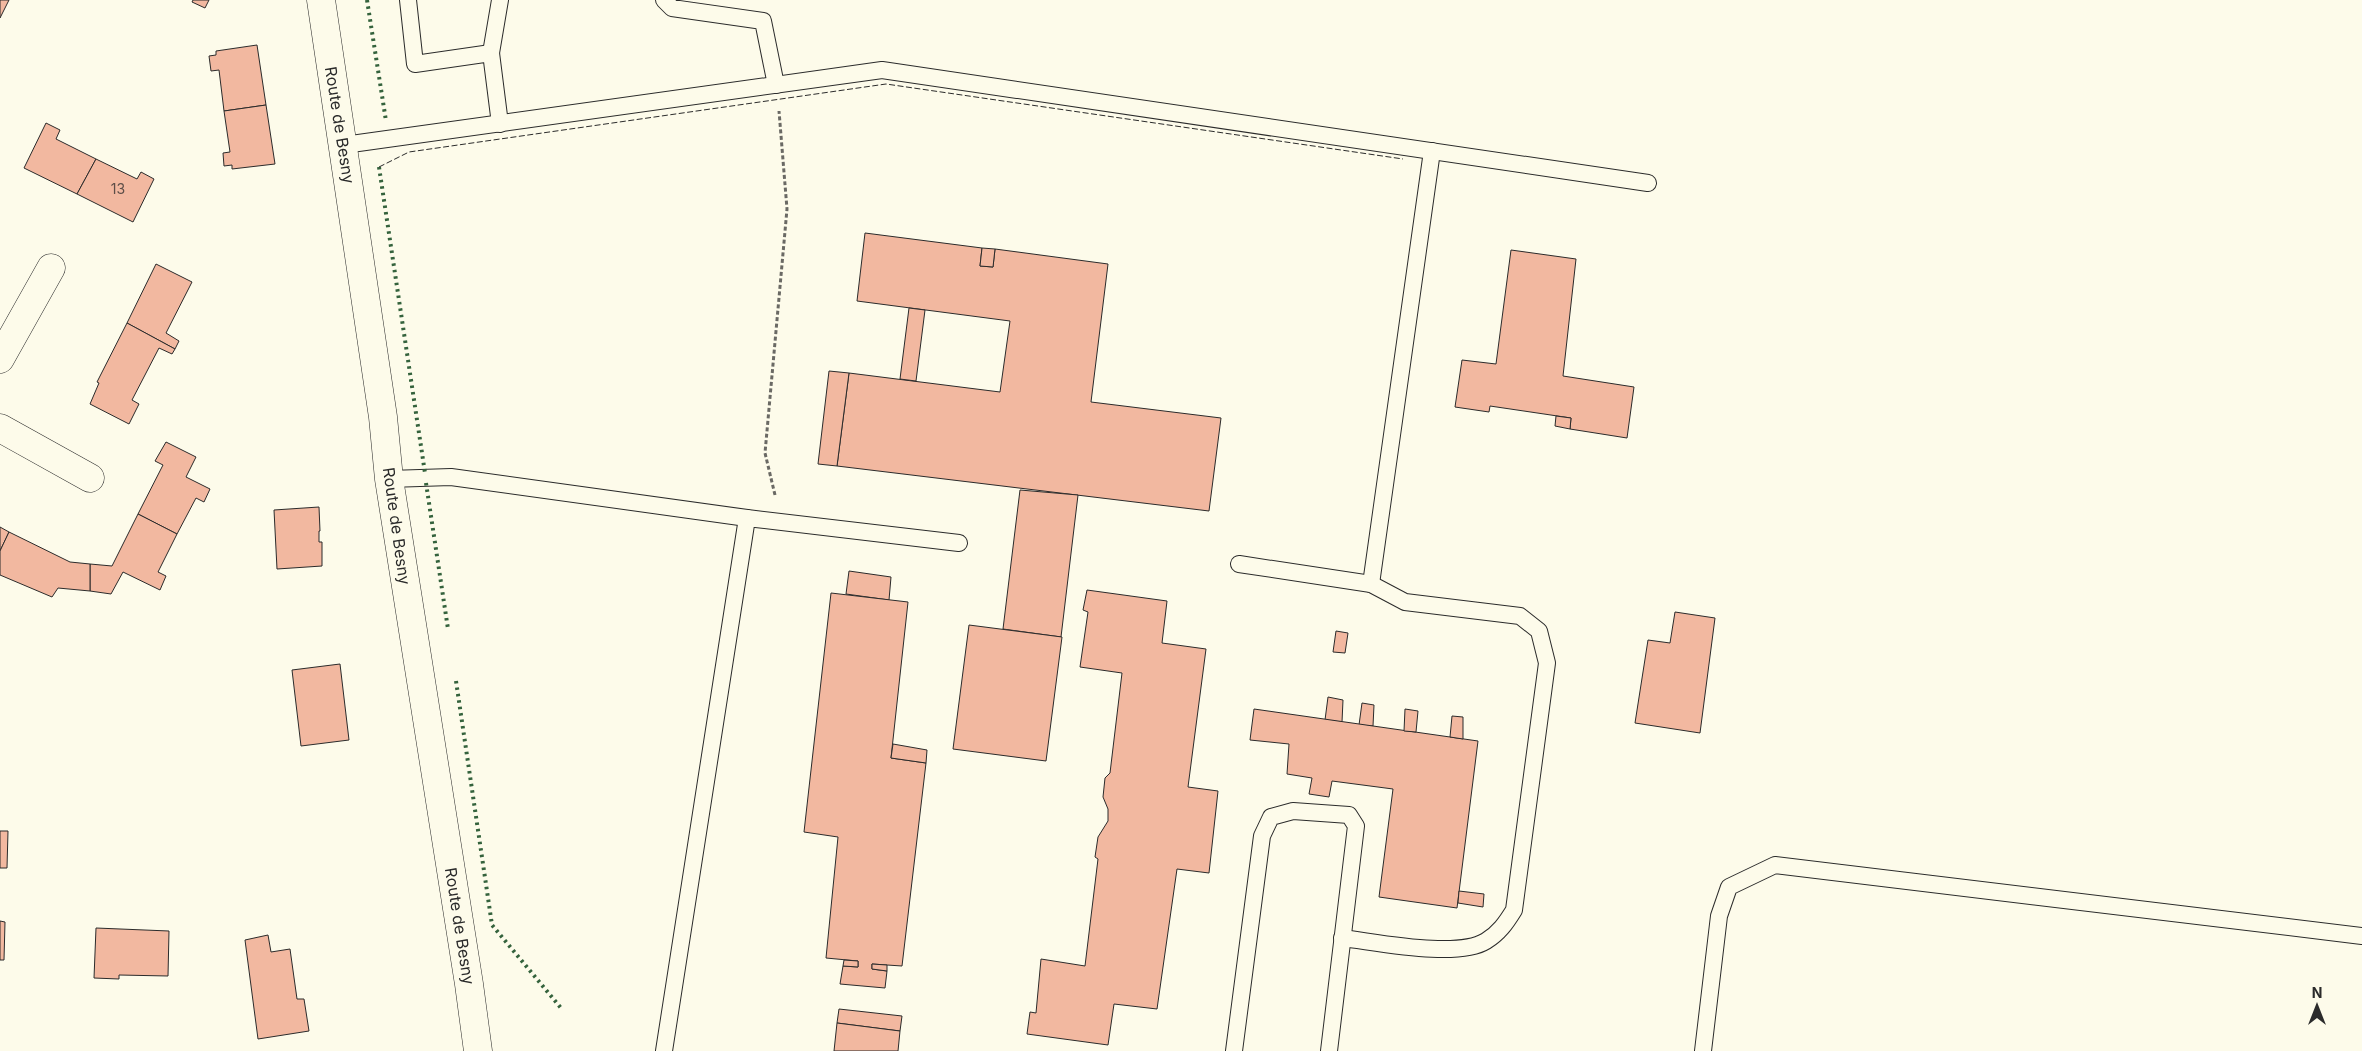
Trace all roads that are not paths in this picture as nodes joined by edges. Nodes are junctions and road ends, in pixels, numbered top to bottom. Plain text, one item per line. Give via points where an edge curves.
1 (322, 0) edge
2 (408, 0) edge
3 (500, 0) edge
4 (664, 0) edge
5 (491, 53) junction
6 (776, 85) junction
7 (500, 124) junction
8 (344, 145) junction
9 (1432, 151) junction
10 (1648, 183) dead end
11 (51, 268) dead end
12 (0, 359) edge
13 (0, 428) edge
14 (90, 478) dead end
15 (389, 479) junction
16 (747, 518) junction
17 (959, 543) dead end
18 (1238, 564) dead end
19 (1371, 584) junction
20 (2362, 936) edge
21 (1342, 938) junction
22 (478, 1051) edge
23 (664, 1051) edge
24 (1234, 1051) edge
25 (1329, 1051) edge
26 (1702, 1051) edge

1 - 8 main road, Route de Besny
2 - 5 lane via 415,64
3 - 5 lane
4 - 6 lane via 672,8 763,21
5 - 7 lane
6 - 7 lane
6 - 9 lane via 882,70
7 - 8 lane
8 - 15 main road, Route de Besny
9 - 10 lane
9 - 19 lane
11 - 12 main road
13 - 14 main road
15 - 16 lane via 450,477
15 - 22 main road, Route de Besny
16 - 17 lane
16 - 23 lane
18 - 19 lane
19 - 21 lane via 1405,602 1520,616 1539,630 1546,663 1514,910 1503,927 1485,942 1449,950
20 - 26 lane via 1775,865 1729,887 1718,916
21 - 24 lane via 1356,826 1349,815 1293,811 1271,817 1262,836
21 - 25 lane

